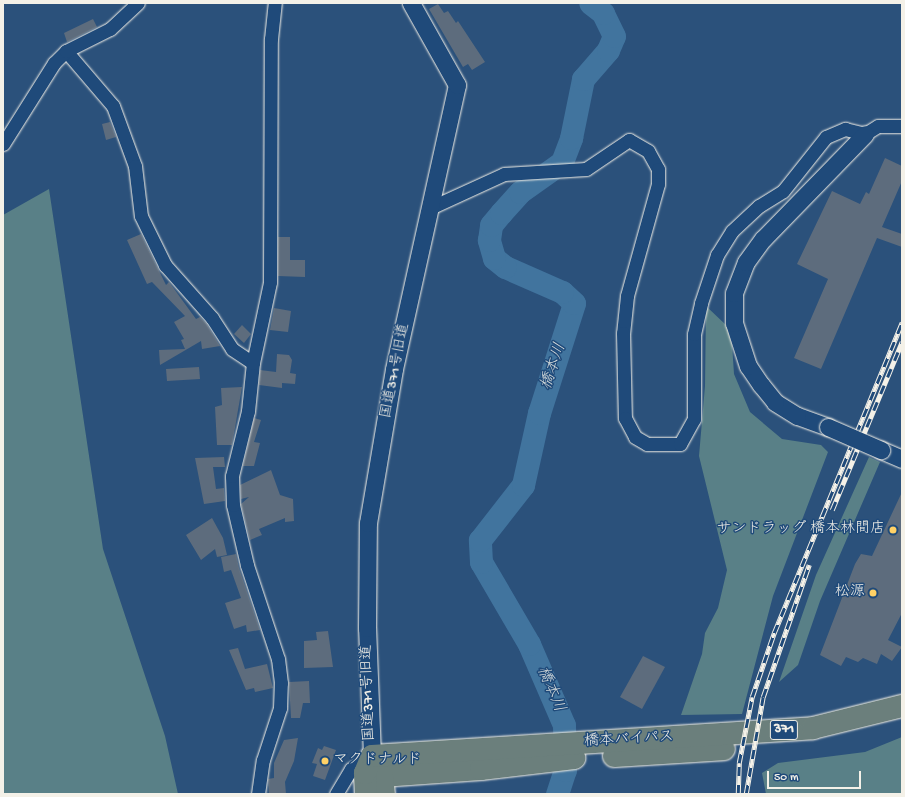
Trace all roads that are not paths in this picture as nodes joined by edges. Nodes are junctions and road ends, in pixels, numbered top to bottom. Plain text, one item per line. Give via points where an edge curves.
1 (138, 3) edge
2 (275, 3) edge
3 (411, 3) edge
4 (66, 51) junction
5 (902, 126) edge
6 (864, 134) junction
7 (3, 144) edge
8 (432, 207) junction
9 (253, 363) junction
10 (902, 459) edge
11 (902, 706) edge
12 (902, 722) edge
13 (663, 746) junction
14 (374, 778) edge
15 (258, 794) edge
16 (336, 794) edge

1 - 4 street via 110,29
2 - 9 street via 271,54 270,282
3 - 8 street, 国道371号旧道 via 457,84
4 - 7 street via 54,63
4 - 9 street via 113,106 135,166 141,216 165,266 212,318 232,349
5 - 6 street via 878,126
6 - 8 street via 845,129 826,138 783,191 759,206 732,231 717,255 694,334 694,419 680,444 647,444 635,437 625,418 623,332 627,296 658,184 658,169 648,151 629,140 586,169 504,174
6 - 10 street, bridge via 764,239 746,262 734,293 734,323 748,366 775,402 797,416
8 - 14 street, 国道371号旧道 via 394,369 368,523 367,628
9 - 15 street via 248,411 232,476 233,505 247,564 278,659 281,689 280,708 258,780
11 - 13 highway, 橋本バイパス / 371 via 813,728
12 - 13 highway, 橋本バイパス / 371 via 813,742
13 - 14 highway, 橋本バイパス / 371 via 429,761
14 - 16 street via 350,768

